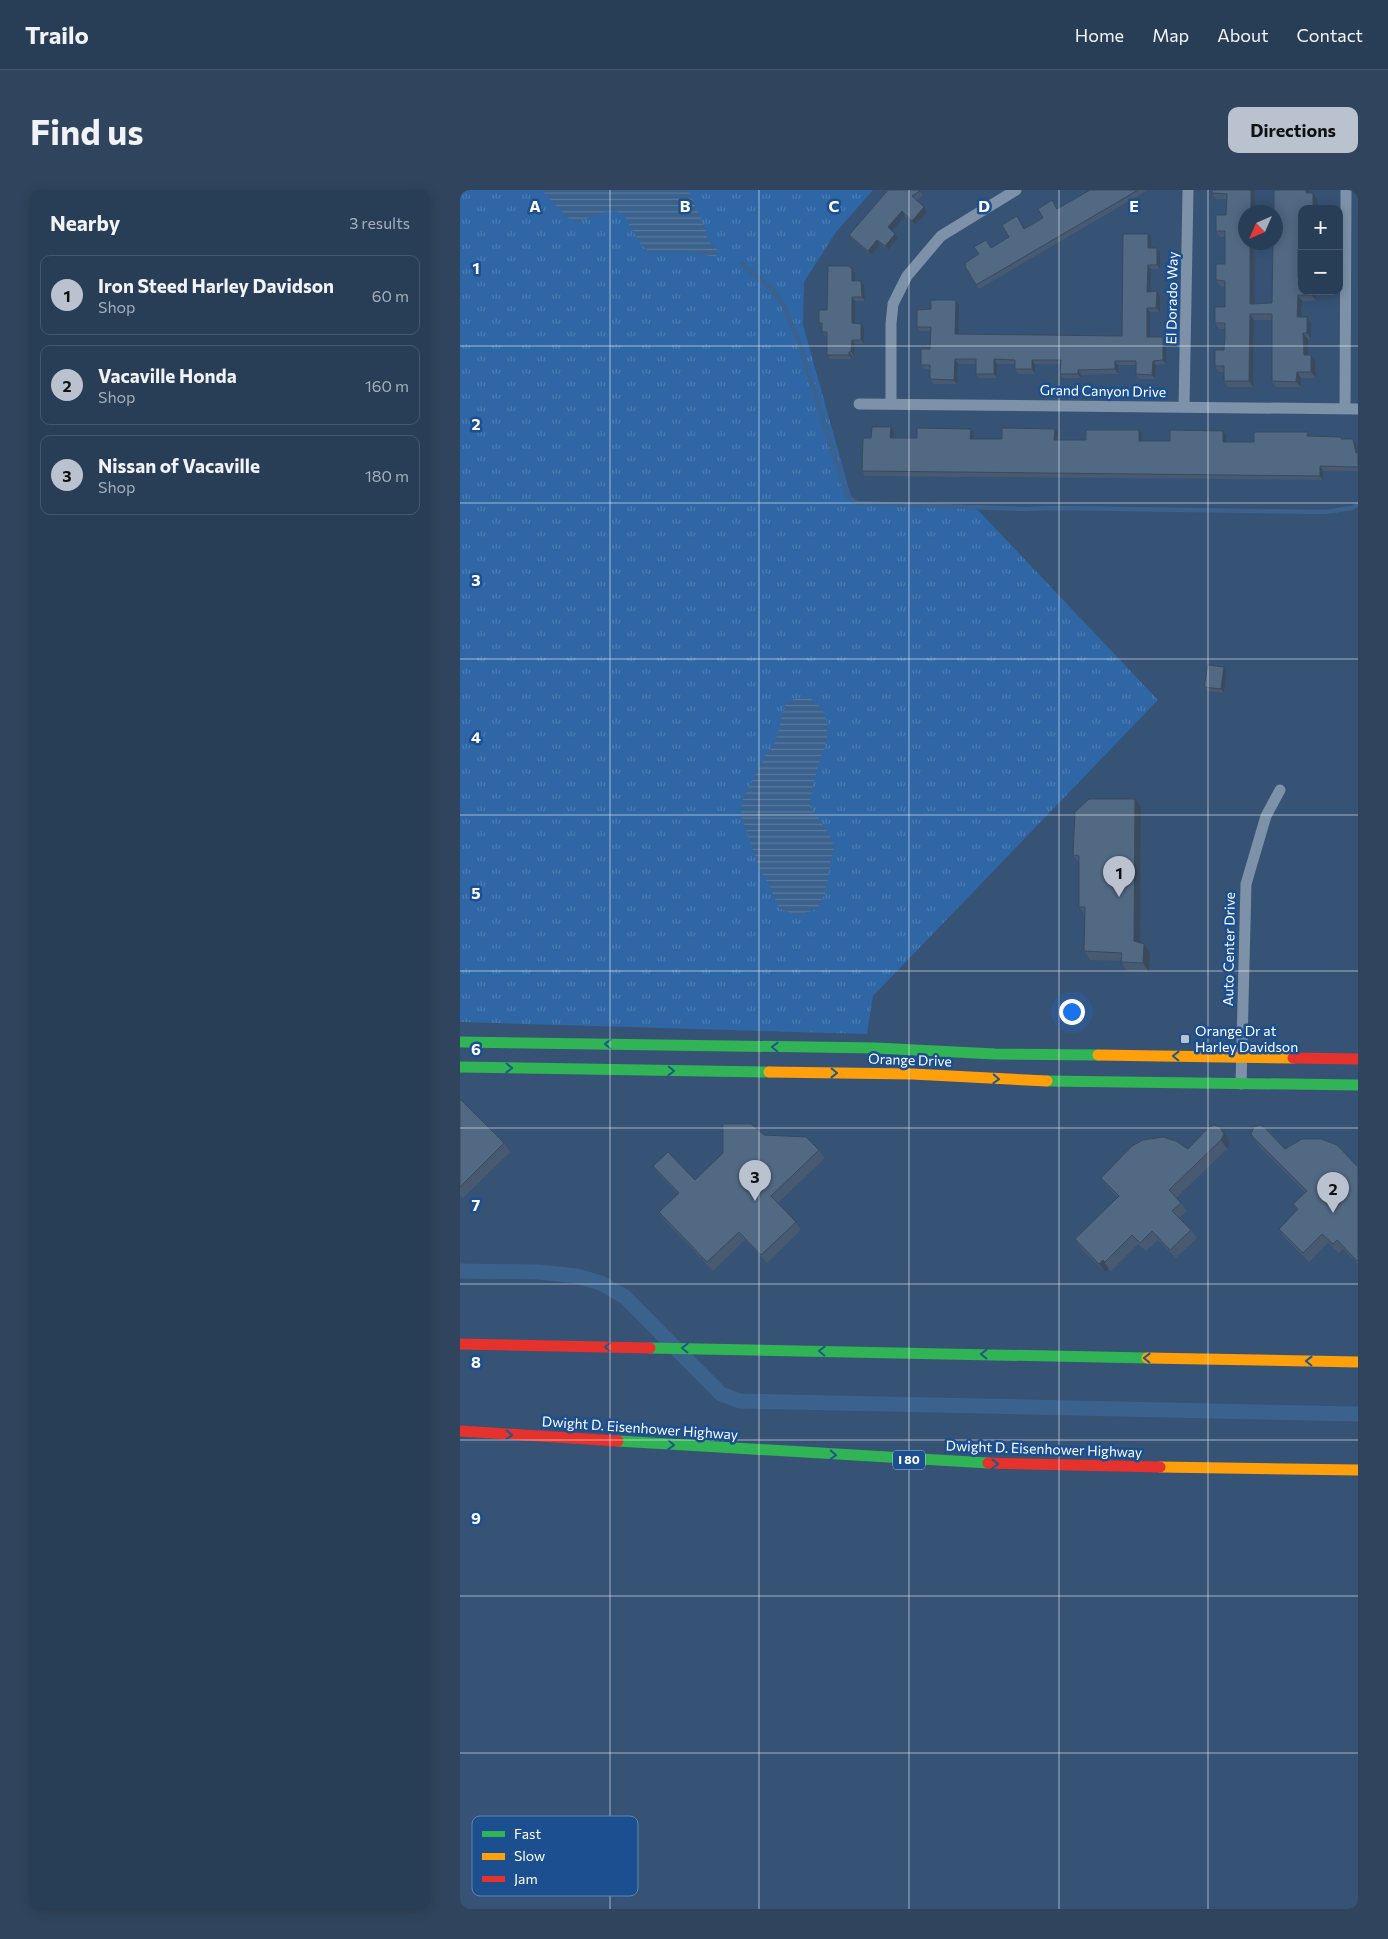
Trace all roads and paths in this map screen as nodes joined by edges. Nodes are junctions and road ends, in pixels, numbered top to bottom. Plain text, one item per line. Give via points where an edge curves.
1 (1016, 190) edge
2 (1188, 190) edge
3 (1346, 190) edge
4 (1346, 216) junction
5 (1358, 218) edge
6 (860, 404) dead end
7 (891, 404) junction
8 (1184, 407) junction
9 (1345, 408) junction
10 (1358, 409) edge
11 (1280, 790) dead end
12 (460, 1042) edge
13 (1242, 1057) junction
14 (1358, 1060) edge
15 (460, 1067) edge
16 (1241, 1084) junction
17 (1358, 1085) edge
18 (460, 1344) edge
19 (1358, 1362) edge
20 (460, 1431) edge
21 (1358, 1470) edge

1 - 7 street via 941,236 907,276 893,304
2 - 8 street, El Dorado Way
3 - 4 street
4 - 5 street
4 - 9 street
6 - 7 street, Grand Canyon Drive
7 - 8 street, Grand Canyon Drive
8 - 9 street, Grand Canyon Drive
9 - 10 street, Grand Canyon Drive
11 - 13 street, Auto Center Drive via 1266,816 1246,884
13 -> 12 main road, Orange Drive
13 - 14 main road, Orange Drive
13 - 16 street, Auto Center Drive
15 -> 16 main road, Orange Drive via 912,1074 1040,1081
16 - 17 main road, Orange Drive
19 -> 18 main road
20 -> 21 main road, Dwight D. Eisenhower Highway / I 80 via 989,1464

